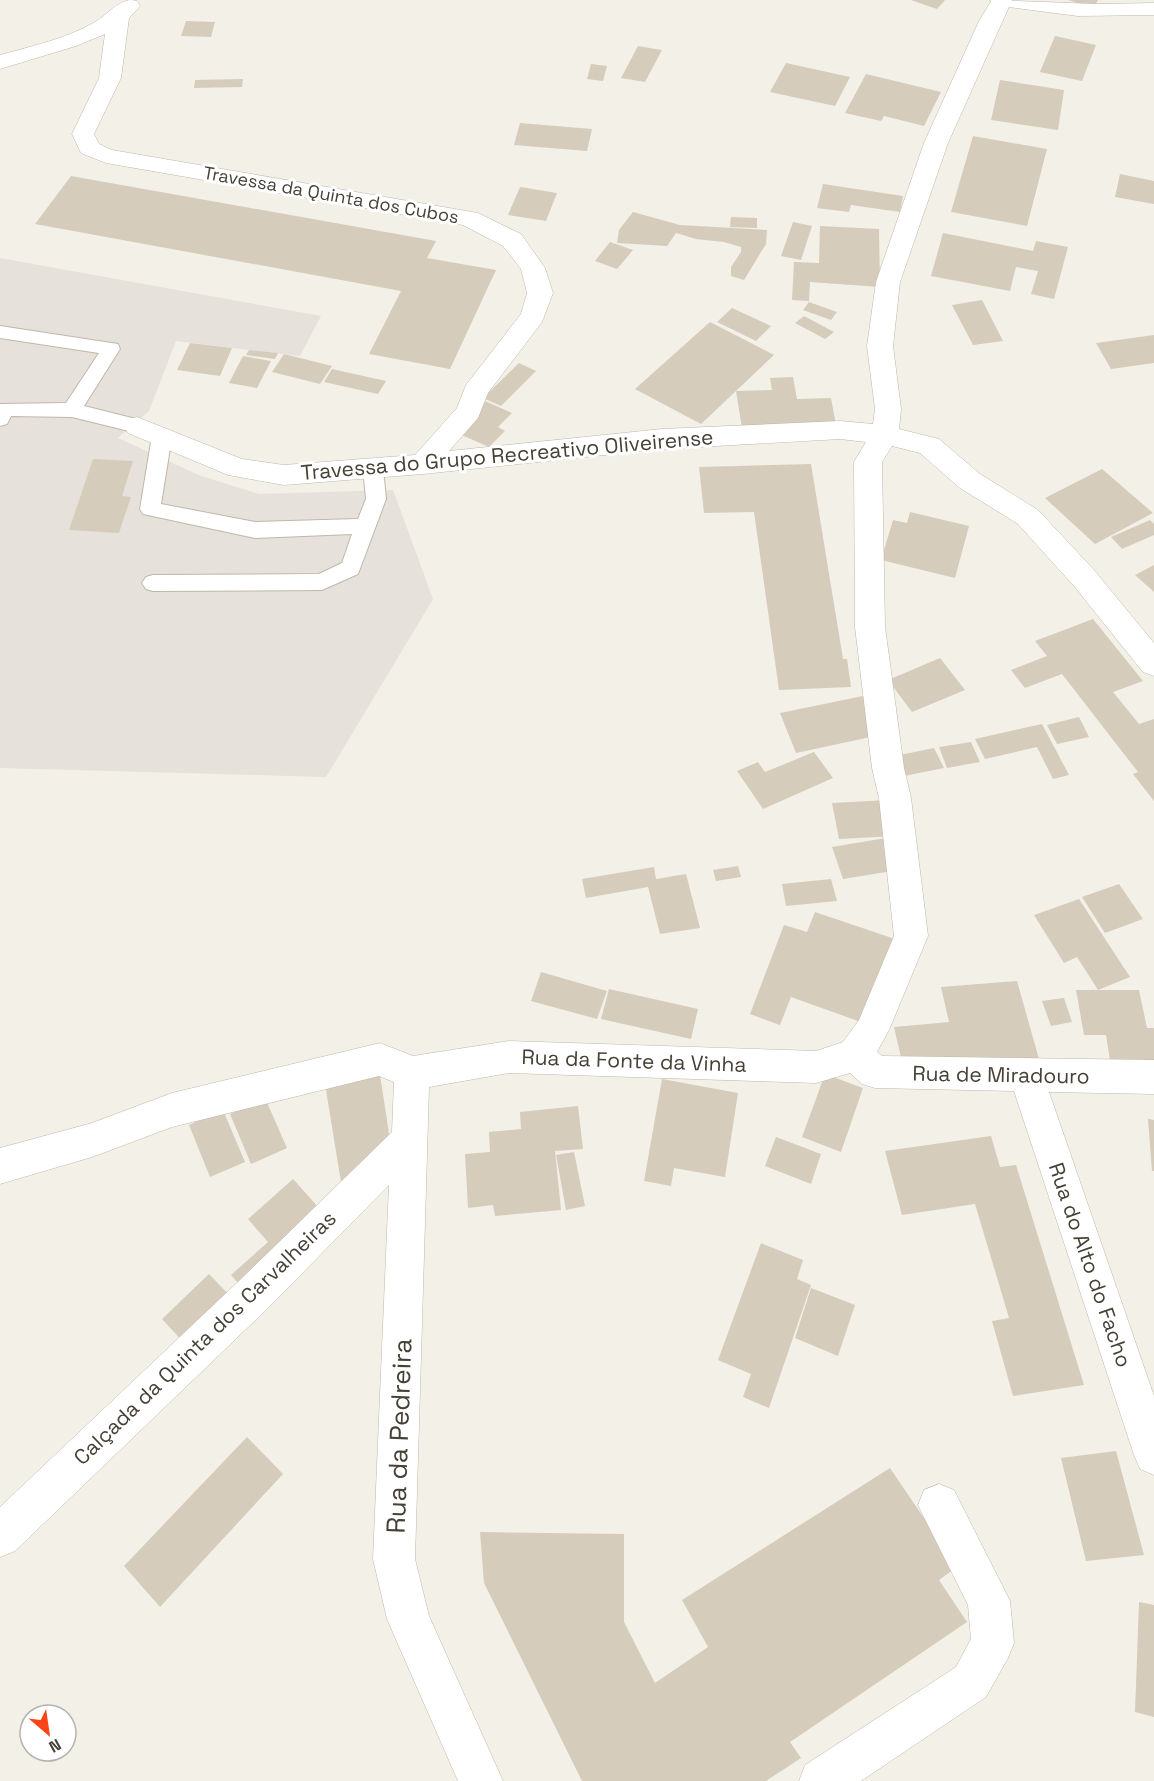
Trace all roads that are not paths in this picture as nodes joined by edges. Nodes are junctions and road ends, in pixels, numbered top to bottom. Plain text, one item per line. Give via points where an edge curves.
1 (1002, 0) edge
2 (126, 8) edge
3 (1154, 9) edge
4 (0, 62) edge
5 (0, 332) edge
6 (72, 410) junction
7 (0, 419) edge
8 (137, 426) joint
9 (885, 435) junction
10 (162, 436) junction
11 (423, 464) junction
12 (374, 468) junction
13 (365, 526) junction
14 (153, 583) dead end
15 (1154, 664) edge
16 (855, 1056) junction
17 (412, 1073) junction
18 (1026, 1075) junction
19 (1154, 1077) edge
20 (409, 1140) junction
21 (0, 1166) edge
22 (1154, 1455) edge
23 (939, 1505) dead end
24 (0, 1536) edge
25 (481, 1781) edge
26 (821, 1781) edge

1 - 3 street via 1121,11
1 - 9 street via 936,143 888,282 880,346 888,409
2 - 4 street via 86,35
2 - 11 street, Travessa da Quinta dos Cubos via 110,78 83,134 89,148 106,156 469,218 512,240 533,268 540,293 533,316 475,391 469,411
5 - 6 lane via 111,349
6 - 7 lane via 5,409
6 - 8 lane
8 - 10 street, Travessa do Grupo Recreativo Oliveirense
9 - 11 street, Travessa do Grupo Recreativo Oliveirense via 840,430 662,439
9 - 15 street, Travessa do Grupo Recreativo Oliveirense via 928,446 970,481 1028,517
9 - 16 street via 868,462 870,627 911,936 872,1030
10 - 12 street, Travessa do Grupo Recreativo Oliveirense via 238,468 284,475
10 - 13 lane via 150,509 255,530
11 - 12 street, Travessa do Grupo Recreativo Oliveirense
12 - 13 lane via 376,500
13 - 14 lane via 351,568 322,582
16 - 17 street, Rua da Fonte da Vinha via 816,1067 510,1057
16 - 18 street, Rua de Miradouro via 875,1072
17 - 20 street, Rua da Pedreira
17 - 21 street via 380,1059 172,1110 92,1140
18 - 19 street, Rua de Miradouro
18 - 22 street, Rua do Alto do Facho
20 - 24 street, Calçada da Quinta dos Carvalheiras
20 - 25 street, Rua da Pedreira via 394,1559 408,1619
23 - 26 street via 988,1601 993,1643 971,1682

